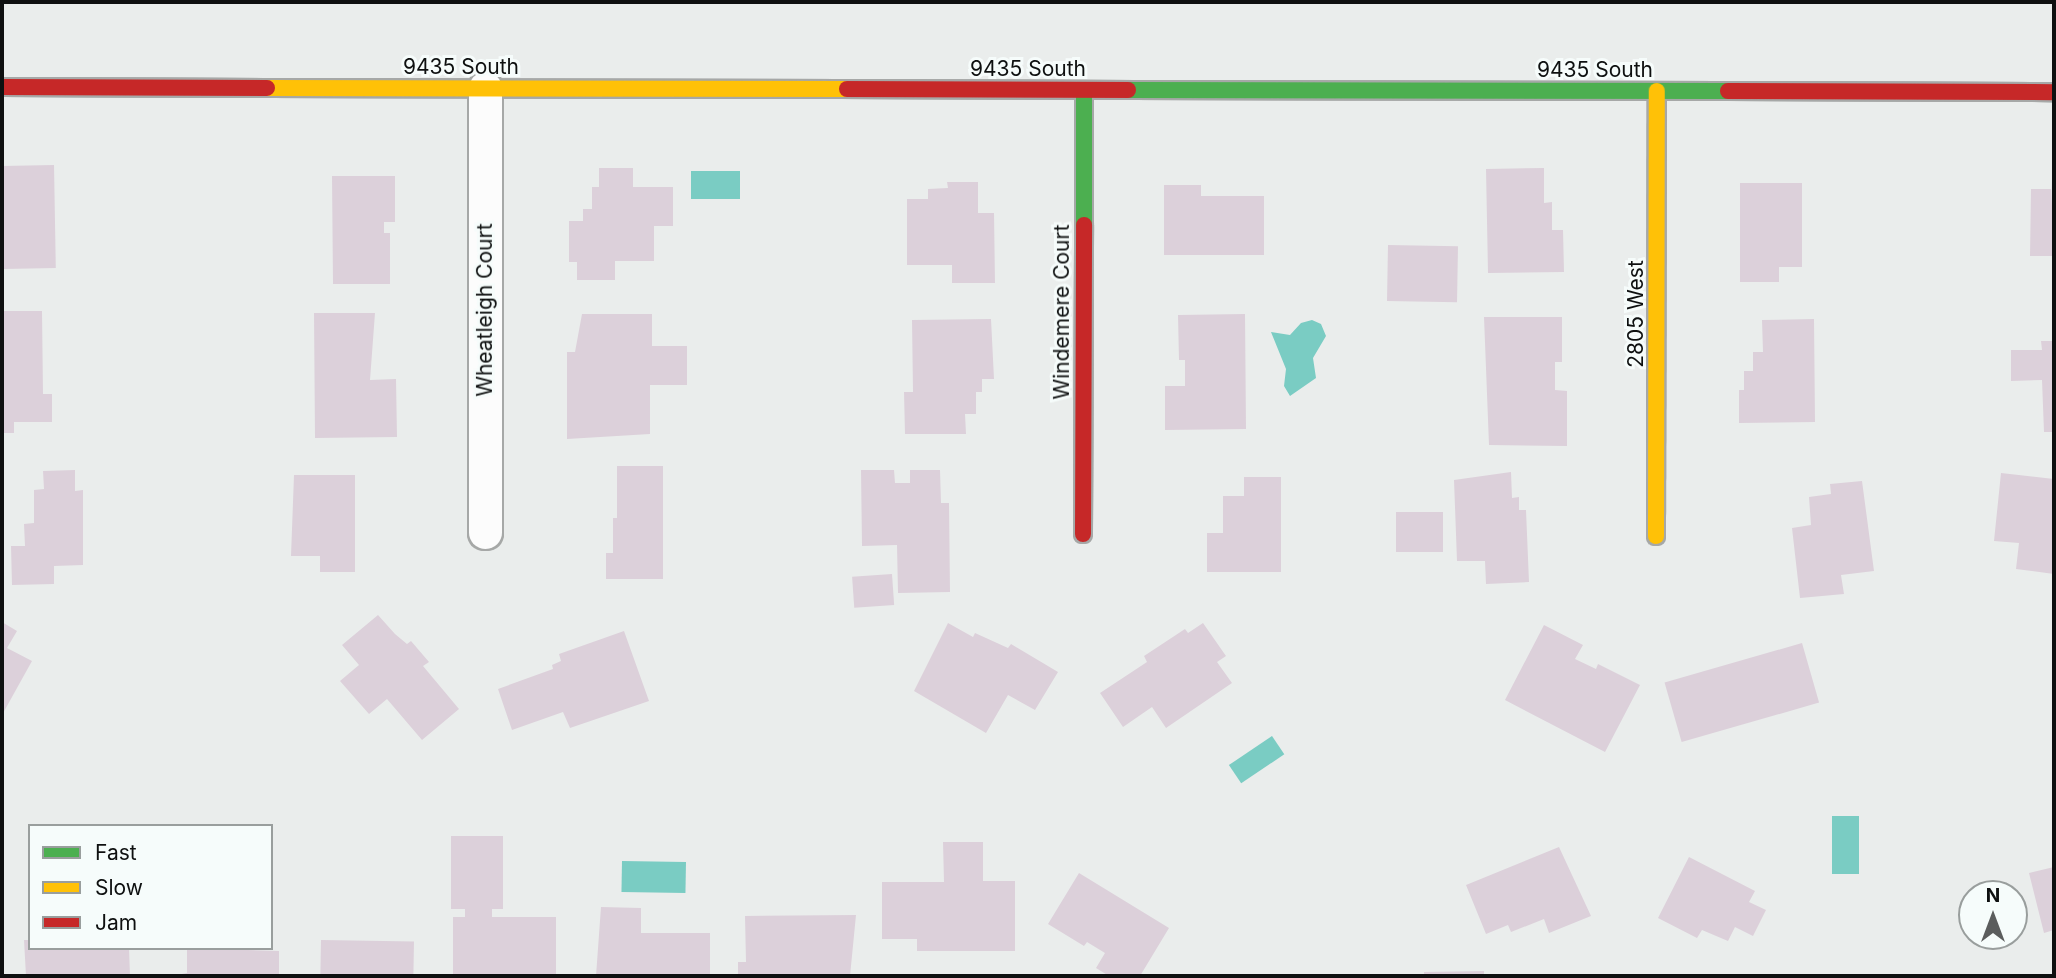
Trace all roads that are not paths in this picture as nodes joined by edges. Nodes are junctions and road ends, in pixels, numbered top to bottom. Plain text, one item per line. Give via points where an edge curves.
1 (2, 88) edge
2 (485, 88) junction
3 (1084, 90) junction
4 (1657, 91) junction
5 (2054, 92) edge
6 (485, 532) dead end
7 (1083, 534) dead end
8 (1656, 536) dead end

1 - 2 street, 9435 South
2 - 3 street, 9435 South
2 - 6 street, Wheatleigh Court
3 - 4 street, 9435 South
3 - 7 street, Windemere Court
4 - 5 street, 9435 South
4 - 8 street, 2805 West

